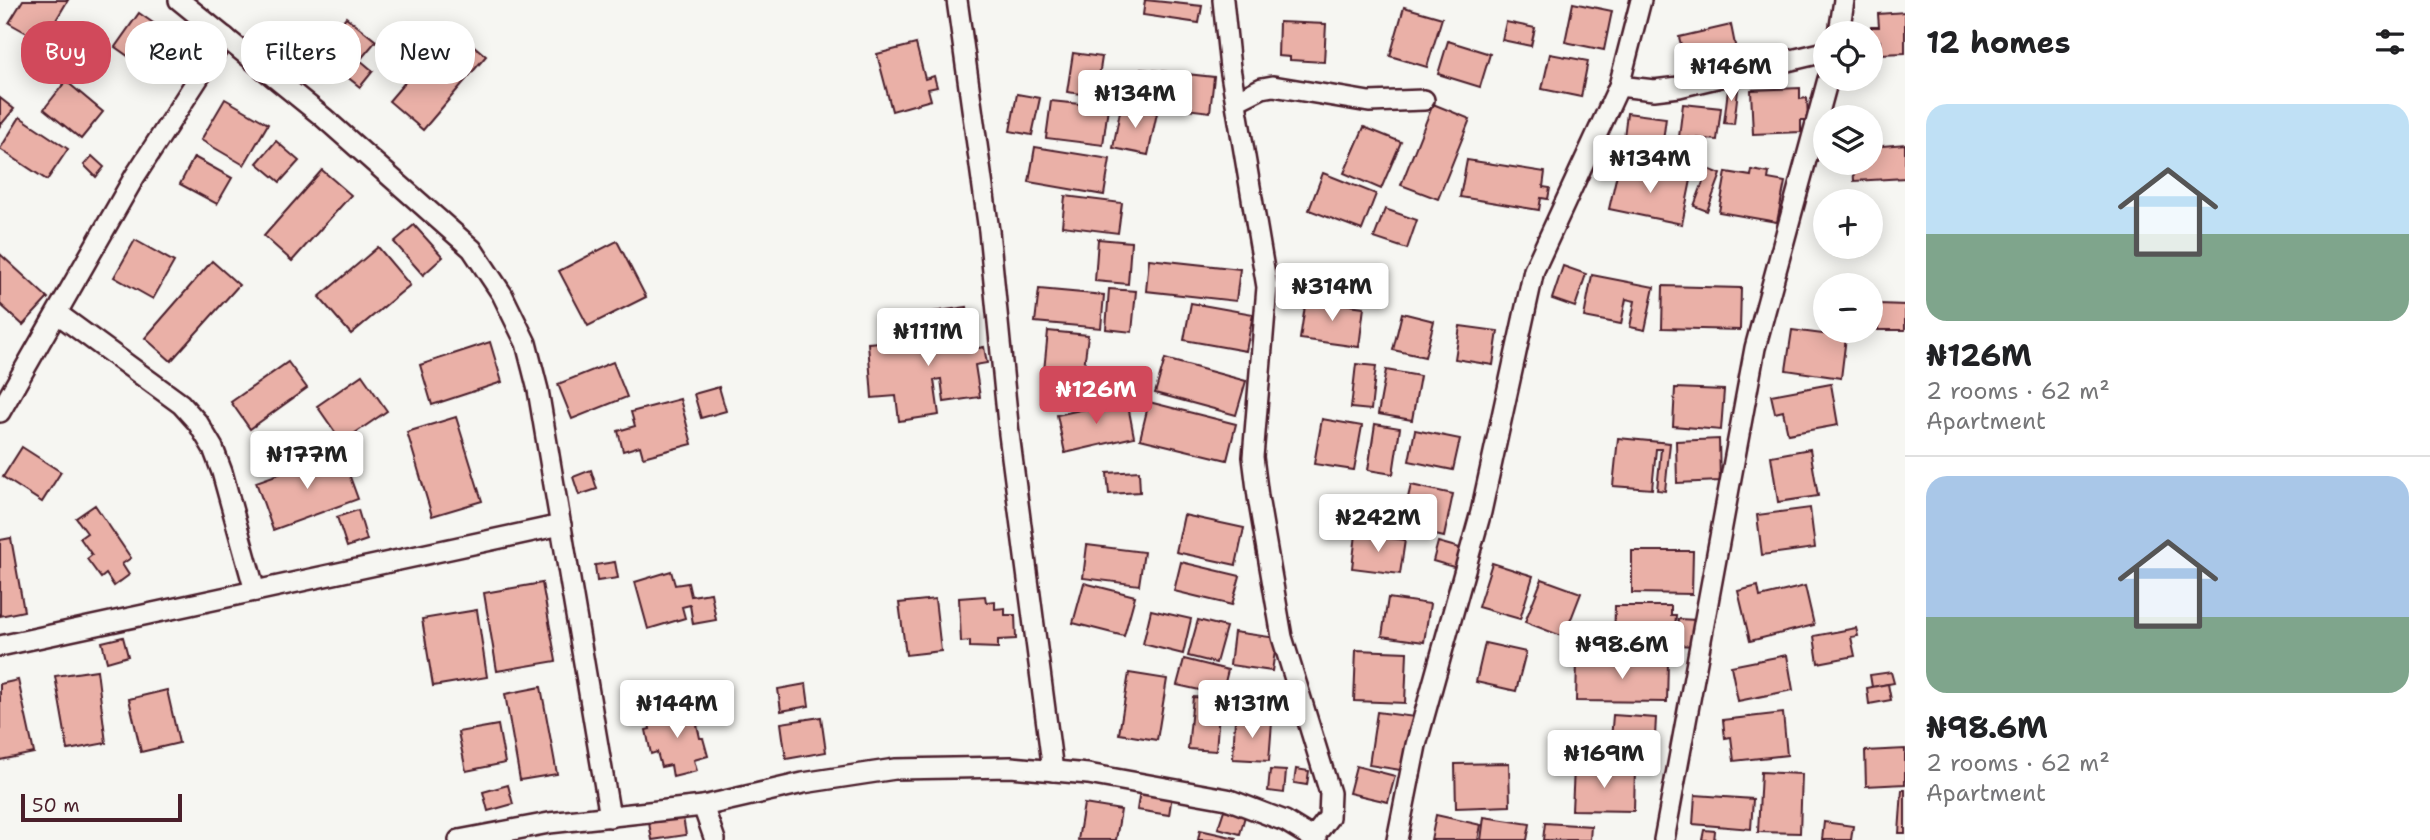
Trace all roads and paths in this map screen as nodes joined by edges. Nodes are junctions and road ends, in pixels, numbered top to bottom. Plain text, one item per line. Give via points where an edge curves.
1 (179, 0) edge
2 (957, 0) edge
3 (1223, 0) edge
4 (1641, 0) edge
5 (1844, 0) edge
6 (205, 21) edge
7 (1841, 21) edge
8 (227, 39) edge
9 (1813, 55) edge
10 (195, 84) edge
11 (1619, 86) junction
12 (1825, 91) edge
13 (1424, 100) dead end
14 (1236, 102) junction
15 (58, 314) junction
16 (0, 412) edge
17 (561, 525) junction
18 (255, 591) junction
19 (0, 646) edge
20 (1053, 771) junction
21 (702, 806) junction
22 (610, 817) junction
23 (1315, 839) edge
24 (459, 840) edge
25 (715, 840) edge
26 (1397, 840) edge
27 (1664, 840) edge

1 - 6 street
2 - 20 street
3 - 14 street
4 - 11 street
5 - 7 street
8 - 17 street via 472,249 502,294 526,343
9 - 11 street via 1679,87
10 - 15 street via 135,176
11 - 26 street via 1534,270 1481,512 1416,745
12 - 27 street via 1755,348
13 - 14 street via 1369,102 1273,86
14 - 23 street via 1266,287 1253,457 1282,637 1330,793 1329,817
15 - 16 street
15 - 18 street via 181,404 198,423 222,472
17 - 18 street
17 - 22 street
18 - 19 street
20 - 21 street via 895,769 803,783
20 - 23 street via 1227,799 1285,821
21 - 22 street
21 - 25 street
22 - 24 street

